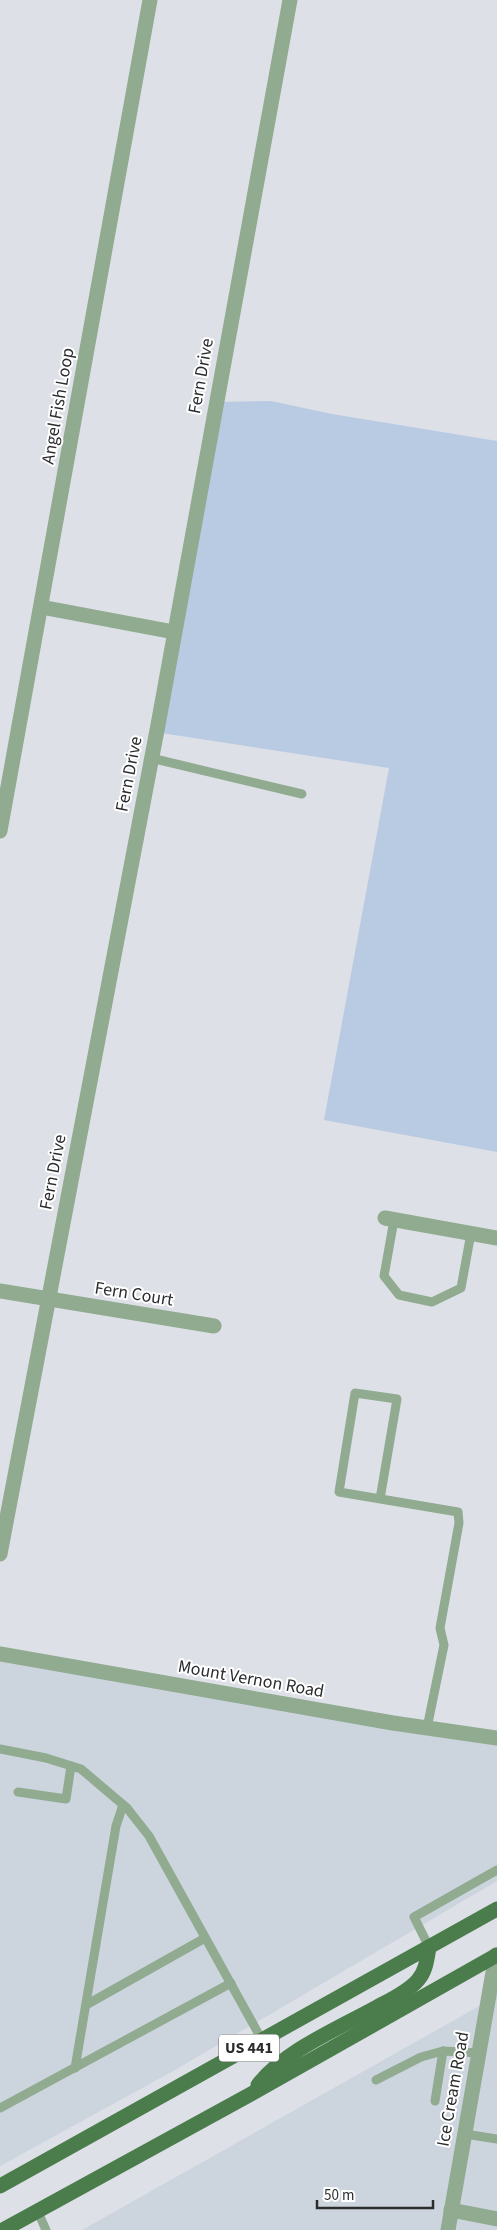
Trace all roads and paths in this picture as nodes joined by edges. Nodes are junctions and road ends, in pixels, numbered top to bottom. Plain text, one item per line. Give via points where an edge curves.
1 (150, 0) edge
2 (290, 0) edge
3 (40, 607) junction
4 (174, 632) junction
5 (151, 758) junction
6 (302, 794) dead end
7 (1, 823) edge
8 (389, 1219) joint
9 (470, 1233) junction
10 (497, 1238) edge
11 (0, 1291) edge
12 (49, 1300) junction
13 (214, 1326) dead end
14 (380, 1499) junction
15 (2, 1530) edge
16 (0, 1554) edge
17 (0, 1654) edge
18 (427, 1728) junction
19 (497, 1738) edge
20 (0, 1749) edge
21 (71, 1766) junction
22 (18, 1792) dead end
23 (123, 1805) junction
24 (497, 1870) edge
25 (497, 1909) edge
26 (205, 1938) junction
27 (429, 1947) junction
28 (497, 1954) edge
29 (231, 1983) junction
30 (86, 2005) junction
31 (262, 2040) junction
32 (443, 2051) junction
33 (479, 2053) junction
34 (75, 2068) junction
35 (376, 2080) dead end
36 (251, 2094) junction
37 (435, 2101) dead end
38 (0, 2108) edge
39 (465, 2134) junction
40 (497, 2139) edge
41 (0, 2186) edge
42 (451, 2210) junction
43 (38, 2212) junction
44 (497, 2219) edge
45 (3, 2230) edge
46 (46, 2230) edge
47 (448, 2230) edge

1 - 3 street, Angel Fish Loop
2 - 4 street, Fern Drive
3 - 4 street
3 - 7 street, Angel Fish Loop
4 - 5 street, Fern Drive
5 - 6 lane
5 - 12 street, Fern Drive
8 - 9 street
8 - 9 lane via 384,1276 399,1295 432,1302 461,1288
9 - 10 street
11 - 12 street, Fern Court
12 - 13 street, Fern Court
12 - 15 street, Fern Drive
14 - 14 lane via 339,1492 355,1393 397,1398
14 - 18 lane via 458,1512 459,1524 440,1628 444,1645
15 - 16 street, Fern Drive
17 - 18 street, Mount Vernon Road
18 - 19 street, Mount Vernon Road
20 - 21 lane
21 - 22 lane via 66,1799
21 - 23 lane via 81,1769
23 - 26 lane via 149,1836
23 - 30 lane via 116,1826
24 - 27 lane via 414,1917
25 - 27 main road, US 441
26 - 29 lane
26 - 30 lane
27 - 31 main road, US 441
27 - 36 main road via 425,1968 418,1980 394,1998 302,2049 267,2074
28 - 33 street, Ice Cream Road
28 - 36 main road, US 441
29 - 31 lane
29 - 34 lane
30 - 34 lane
31 - 41 main road, US 441
32 - 33 lane
32 - 35 lane via 421,2057
32 - 37 lane
33 - 39 street, Ice Cream Road
34 - 38 lane
36 - 43 main road, US 441
39 - 40 lane
39 - 42 street, Ice Cream Road
42 - 44 street
42 - 47 street, Ice Cream Road
43 - 45 main road, US 441
43 - 46 lane

